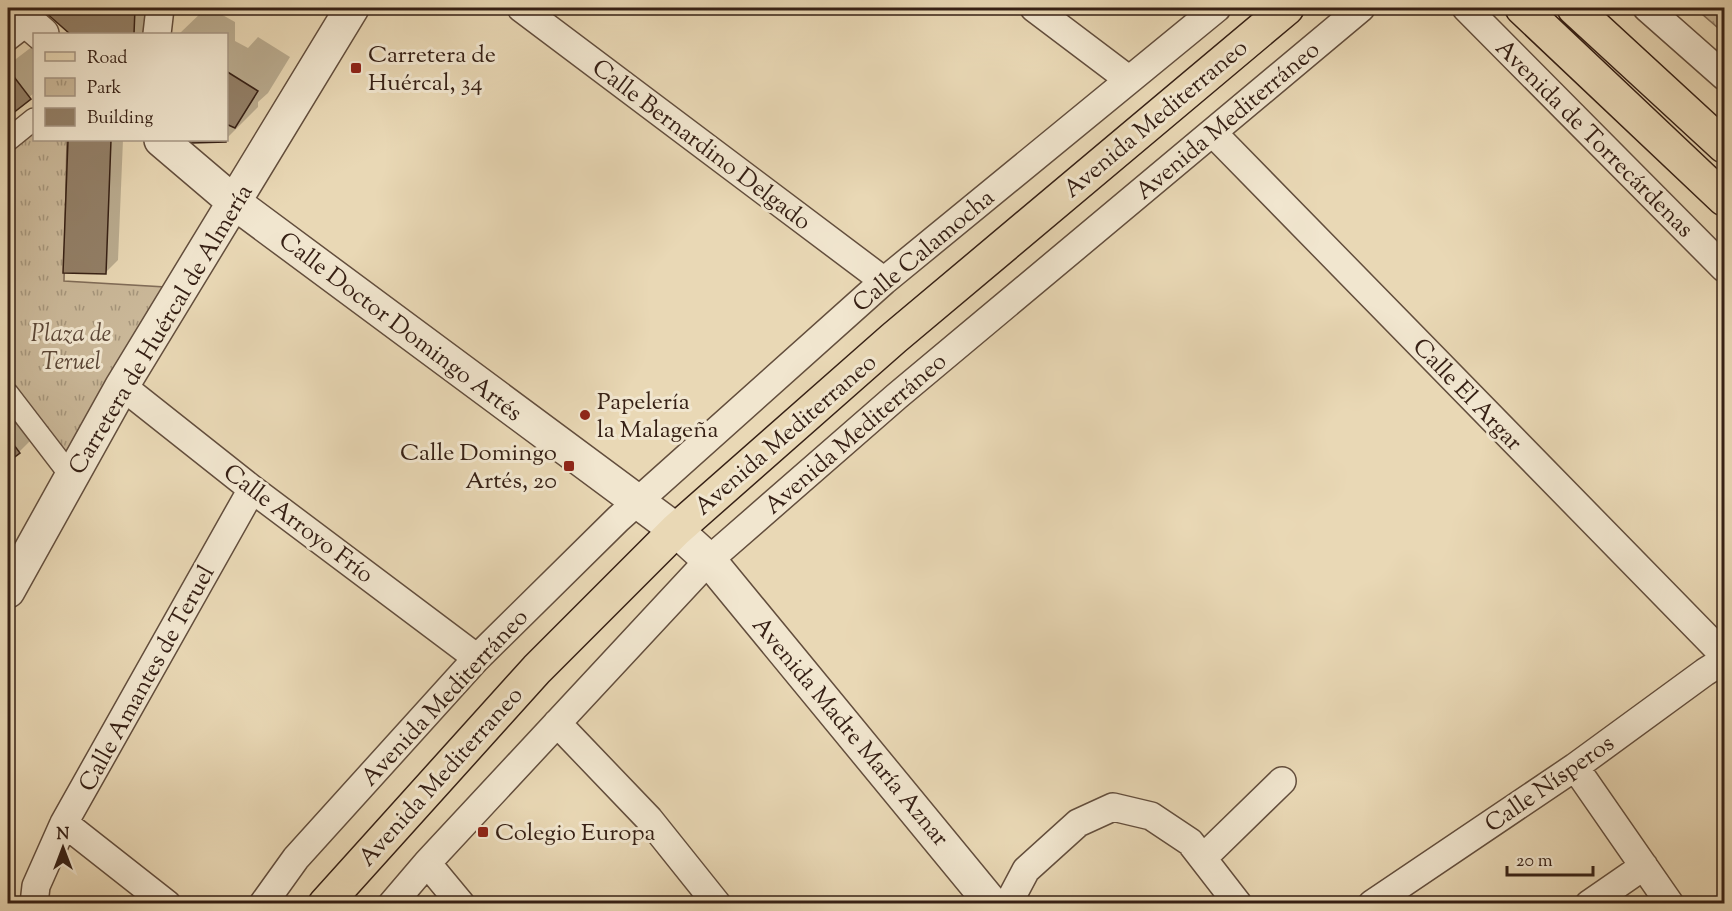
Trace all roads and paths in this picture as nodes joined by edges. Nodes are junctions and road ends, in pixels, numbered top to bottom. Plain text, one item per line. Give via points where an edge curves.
1 (160, 8) edge
2 (352, 8) edge
3 (521, 8) edge
4 (1034, 8) edge
5 (1217, 8) edge
6 (1287, 8) edge
7 (1361, 8) edge
8 (1466, 8) edge
9 (1522, 8) edge
10 (1574, 8) edge
11 (1647, 8) edge
12 (158, 33) edge
13 (1725, 76) edge
14 (1128, 79) junction
15 (33, 120) edge
16 (1213, 133) junction
17 (8, 140) edge
18 (162, 141) edge
19 (1725, 146) edge
20 (1725, 199) edge
21 (235, 202) junction
22 (1725, 268) edge
23 (884, 281) junction
24 (122, 386) junction
25 (8, 394) edge
26 (72, 476) junction
27 (252, 489) junction
28 (638, 502) junction
29 (676, 530) junction
30 (709, 560) junction
31 (8, 591) edge
32 (1725, 652) edge
33 (477, 658) junction
34 (1725, 660) edge
35 (557, 723) junction
36 (1575, 767) junction
37 (1282, 781) dead end
38 (64, 823) junction
39 (1203, 858) junction
40 (427, 863) junction
41 (1644, 866) junction
42 (34, 903) edge
43 (167, 903) edge
44 (263, 903) edge
45 (325, 903) edge
46 (392, 903) edge
47 (461, 903) edge
48 (717, 903) edge
49 (992, 903) edge
50 (1008, 903) edge
51 (1238, 903) edge
52 (1372, 903) edge
53 (1589, 903) edge
54 (1670, 903) edge

1 - 12 street
2 - 21 street, Carretera de Huércal de Almería
3 - 23 street, Calle Bernardino Delgado
4 - 14 street
5 - 14 street, Calle Calamocha
6 - 29 main road, Avenida Mediterraneo via 894,338
7 - 16 street, Avenida Mediterráneo
8 - 22 street, Avenida de Torrecárdenas
9 - 20 main road, Avenida de Torrecárdenas
10 - 19 main road
11 - 13 street
14 - 23 street, Calle Calamocha
15 - 17 street
16 - 30 street, Avenida Mediterráneo via 897,396
16 - 32 street, Calle El Argar
18 - 21 street, Calle Doctor Domingo Artés
21 - 24 street, Carretera de Huércal de Almería
21 - 28 street, Calle Doctor Domingo Artés
23 - 28 street, Calle Calamocha
24 - 26 street, Carretera de Huércal de Almería
24 - 27 street, Calle Arroyo Frío
25 - 26 street
26 - 31 street, Carretera de Huércal de Almería
27 - 33 street, Calle Arroyo Frío
27 - 38 street, Calle Amantes de Teruel
28 - 29 street, Calle Doctor Domingo Artés
28 - 33 street, Avenida Mediterráneo
29 - 30 street, Calle Doctor Domingo Artés
29 - 45 main road, Avenida Mediterraneo via 537,669
30 - 35 street, Avenida Mediterráneo
30 - 49 street, Avenida Madre María Aznar
33 - 44 street, Avenida Mediterráneo via 296,858
34 - 36 street, Calle Nísperos
35 - 40 street, Avenida Mediterráneo
35 - 48 street via 649,819
36 - 41 street
36 - 52 street, Calle Nísperos
37 - 39 street
38 - 42 street, Calle Amantes de Teruel via 36,886
38 - 43 street
39 - 50 street via 1190,842 1151,816 1113,807 1078,823 1026,870
39 - 51 street
40 - 46 street, Avenida Mediterráneo
40 - 47 street
41 - 53 street
41 - 54 street

